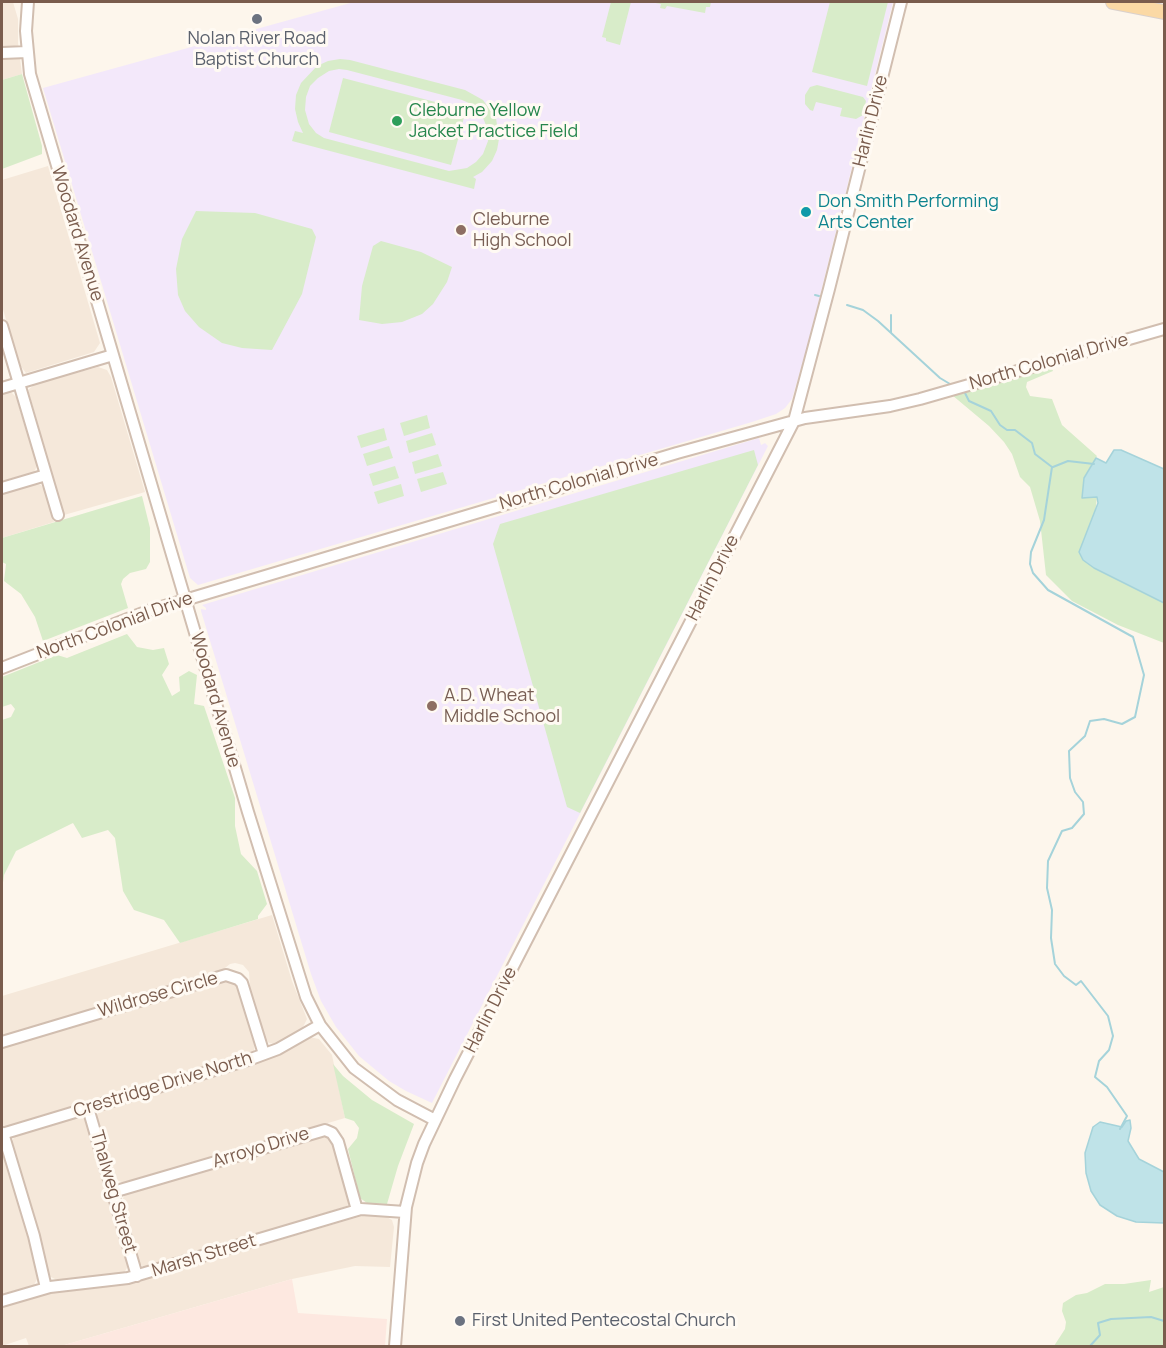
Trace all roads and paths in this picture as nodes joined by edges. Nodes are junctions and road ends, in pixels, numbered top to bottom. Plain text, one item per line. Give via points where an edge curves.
1 (28, 2) edge
2 (901, 2) edge
3 (1113, 2) edge
4 (1164, 12) edge
5 (27, 52) junction
6 (2, 53) edge
7 (2, 326) edge
8 (1164, 328) edge
9 (113, 355) junction
10 (19, 383) junction
11 (2, 388) edge
12 (794, 421) junction
13 (46, 475) junction
14 (2, 488) edge
15 (58, 515) dead end
16 (186, 599) junction
17 (2, 668) edge
18 (320, 1025) junction
19 (2, 1042) edge
20 (264, 1054) junction
21 (88, 1108) junction
22 (435, 1120) junction
23 (2, 1133) edge
24 (113, 1192) junction
25 (357, 1210) junction
26 (405, 1212) junction
27 (137, 1276) junction
28 (46, 1288) junction
29 (2, 1300) edge
30 (395, 1347) edge

1 - 5 street, Woodard Avenue
2 - 12 street, Harlin Drive
3 - 4 main road
5 - 6 street
5 - 9 street, Woodard Avenue via 37,100
7 - 10 street
8 - 12 street, North Colonial Drive via 920,399
9 - 10 street
9 - 16 street, Woodard Avenue
10 - 11 street
10 - 13 street
12 - 16 street, North Colonial Drive
12 - 22 street, Harlin Drive
13 - 14 street
13 - 15 street
16 - 17 street, North Colonial Drive
16 - 18 street, Woodard Avenue via 300,980
18 - 20 street, Crestridge Drive North
18 - 22 street, Woodard Avenue via 366,1078
19 - 20 street, Wildrose Circle via 226,975 242,983
20 - 21 street, Crestridge Drive North
21 - 23 street, Crestridge Drive North
21 - 24 street, Thalweg Street
22 - 26 street via 417,1163
23 - 28 street
24 - 25 street, Arroyo Drive via 325,1130 338,1142
24 - 27 street, Thalweg Street
25 - 26 street, Marsh Street
25 - 27 street, Marsh Street
26 - 30 street
27 - 28 street, Marsh Street
28 - 29 street, Marsh Street

